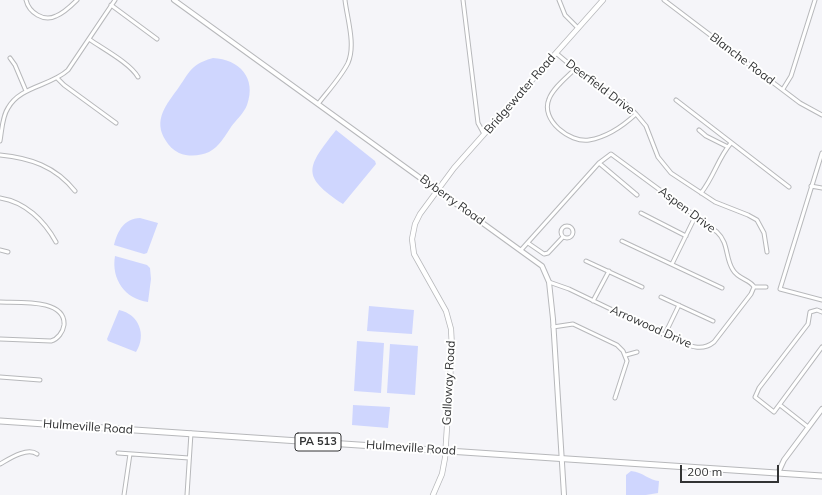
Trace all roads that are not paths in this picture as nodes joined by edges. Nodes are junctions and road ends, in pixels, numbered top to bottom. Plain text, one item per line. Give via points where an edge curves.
1 (26, 0) edge
2 (77, 0) edge
3 (115, 0) edge
4 (174, 0) edge
5 (345, 0) edge
6 (463, 0) edge
7 (559, 0) edge
8 (603, 0) edge
9 (664, 0) edge
10 (815, 0) edge
11 (111, 5) junction
12 (578, 28) junction
13 (89, 39) junction
14 (157, 39) dead end
15 (556, 53) junction
16 (10, 58) dead end
17 (575, 69) junction
18 (57, 78) junction
19 (138, 78) dead end
20 (782, 89) junction
21 (26, 91) junction
22 (676, 100) dead end
23 (318, 104) junction
24 (636, 114) junction
25 (822, 115) edge
26 (116, 123) dead end
27 (699, 130) dead end
28 (484, 134) junction
29 (0, 136) edge
30 (0, 141) edge
31 (731, 143) junction
32 (728, 147) junction
33 (822, 153) edge
34 (0, 154) edge
35 (599, 163) junction
36 (811, 186) junction
37 (789, 187) dead end
38 (822, 188) edge
39 (437, 189) junction
40 (75, 191) dead end
41 (701, 193) junction
42 (637, 195) dead end
43 (0, 198) edge
44 (641, 213) dead end
45 (696, 217) junction
46 (686, 236) junction
47 (563, 237) junction
48 (622, 241) dead end
49 (56, 242) dead end
50 (528, 244) junction
51 (0, 250) edge
52 (521, 250) junction
53 (8, 252) dead end
54 (767, 252) dead end
55 (586, 261) dead end
56 (672, 264) junction
57 (609, 271) junction
58 (548, 282) junction
59 (642, 287) dead end
60 (754, 287) junction
61 (766, 287) dead end
62 (722, 288) dead end
63 (661, 297) dead end
64 (593, 300) junction
65 (822, 300) edge
66 (0, 302) edge
67 (679, 305) junction
68 (822, 312) edge
69 (712, 321) dead end
70 (553, 327) junction
71 (665, 334) junction
72 (0, 339) edge
73 (822, 348) edge
74 (637, 352) dead end
75 (818, 353) junction
76 (626, 355) junction
77 (822, 356) edge
78 (0, 377) edge
79 (40, 380) dead end
80 (615, 398) dead end
81 (780, 405) junction
82 (822, 409) edge
83 (0, 421) edge
84 (808, 427) junction
85 (191, 433) junction
86 (445, 451) junction
87 (118, 453) dead end
88 (37, 454) dead end
89 (130, 454) junction
90 (189, 458) junction
91 (562, 459) junction
92 (1, 462) edge
93 (778, 473) junction
94 (822, 476) edge
95 (124, 495) edge
96 (187, 495) edge
97 (433, 495) edge
98 (564, 495) edge

1 - 2 street via 33,12 49,18 61,14
3 - 11 street
4 - 23 street, Byberry Road
5 - 23 street via 350,36 349,59
6 - 28 street via 478,123
7 - 12 street via 565,15
8 - 12 main road, Bridgewater Road
9 - 20 street, Blanche Road
10 - 20 street via 791,76
11 - 13 street
11 - 14 street
12 - 15 main road, Bridgewater Road
13 - 18 street via 72,66
13 - 19 street via 135,72
15 - 17 street, Deerfield Drive
15 - 28 main road, Bridgewater Road
16 - 21 street
17 - 24 street, Deerfield Drive via 625,103
17 - 24 street via 551,94 548,101 548,115 559,128 579,140 591,140 618,129
18 - 21 street
18 - 26 street
20 - 25 street, Blanche Road via 807,108
21 - 29 street via 7,108
22 - 31 street
23 - 39 street, Byberry Road
24 - 41 street, Deerfield Drive via 646,126 662,163 677,178
27 - 32 street
28 - 39 main road, Bridgewater Road
29 - 30 street
31 - 32 street
31 - 37 street
32 - 41 street via 718,159 711,178
33 - 36 street
34 - 40 street via 40,163 60,175
35 - 42 street
35 - 45 street, Aspen Drive via 610,154 615,156
35 - 50 street
36 - 38 street
36 - 65 street via 780,289
39 - 52 street, Byberry Road
39 - 86 main road, Galloway Road via 415,224 412,239 414,254 446,310 451,329
41 - 54 street, Deerfield Drive via 715,202 757,220 764,233
43 - 49 street via 16,203 34,214
44 - 46 street
45 - 46 street
45 - 60 street, Aspen Drive via 720,236 734,272
46 - 56 street
47 - 47 street via 563,228 570,227 573,232 571,236
47 - 50 street via 546,254
48 - 56 street
50 - 52 street
51 - 53 street
52 - 58 street, Byberry Road via 542,266
55 - 57 street
56 - 62 street
57 - 59 street
57 - 64 street
58 - 64 street, Arrowood Drive
58 - 70 street, Byberry Road
60 - 61 street
60 - 71 street, Arrowood Drive via 711,344 702,348 694,347
63 - 67 street
64 - 71 street, Arrowood Drive
66 - 72 street via 52,306 60,312 64,322 62,332 51,342
67 - 69 street
67 - 71 street
68 - 81 street via 810,312 808,324 755,393 755,397 774,412
70 - 76 street via 572,324 617,345
70 - 91 street, Byberry Road
73 - 75 street
74 - 76 street
75 - 77 street
75 - 81 street
76 - 80 street via 627,361
78 - 79 street
81 - 84 street
82 - 84 street
83 - 85 main road, Hulmeville Road / PA 513
84 - 93 street via 784,460
85 - 86 main road, Hulmeville Road / PA 513
85 - 90 street
86 - 91 main road, Hulmeville Road / PA 513
86 - 97 main road, Galloway Road via 442,474
87 - 89 street
88 - 92 street via 26,452
89 - 90 street
89 - 95 street
90 - 96 street
91 - 93 main road, Hulmeville Road / PA 513
91 - 98 street, Byberry Road
93 - 94 main road, Hulmeville Road / PA 513

